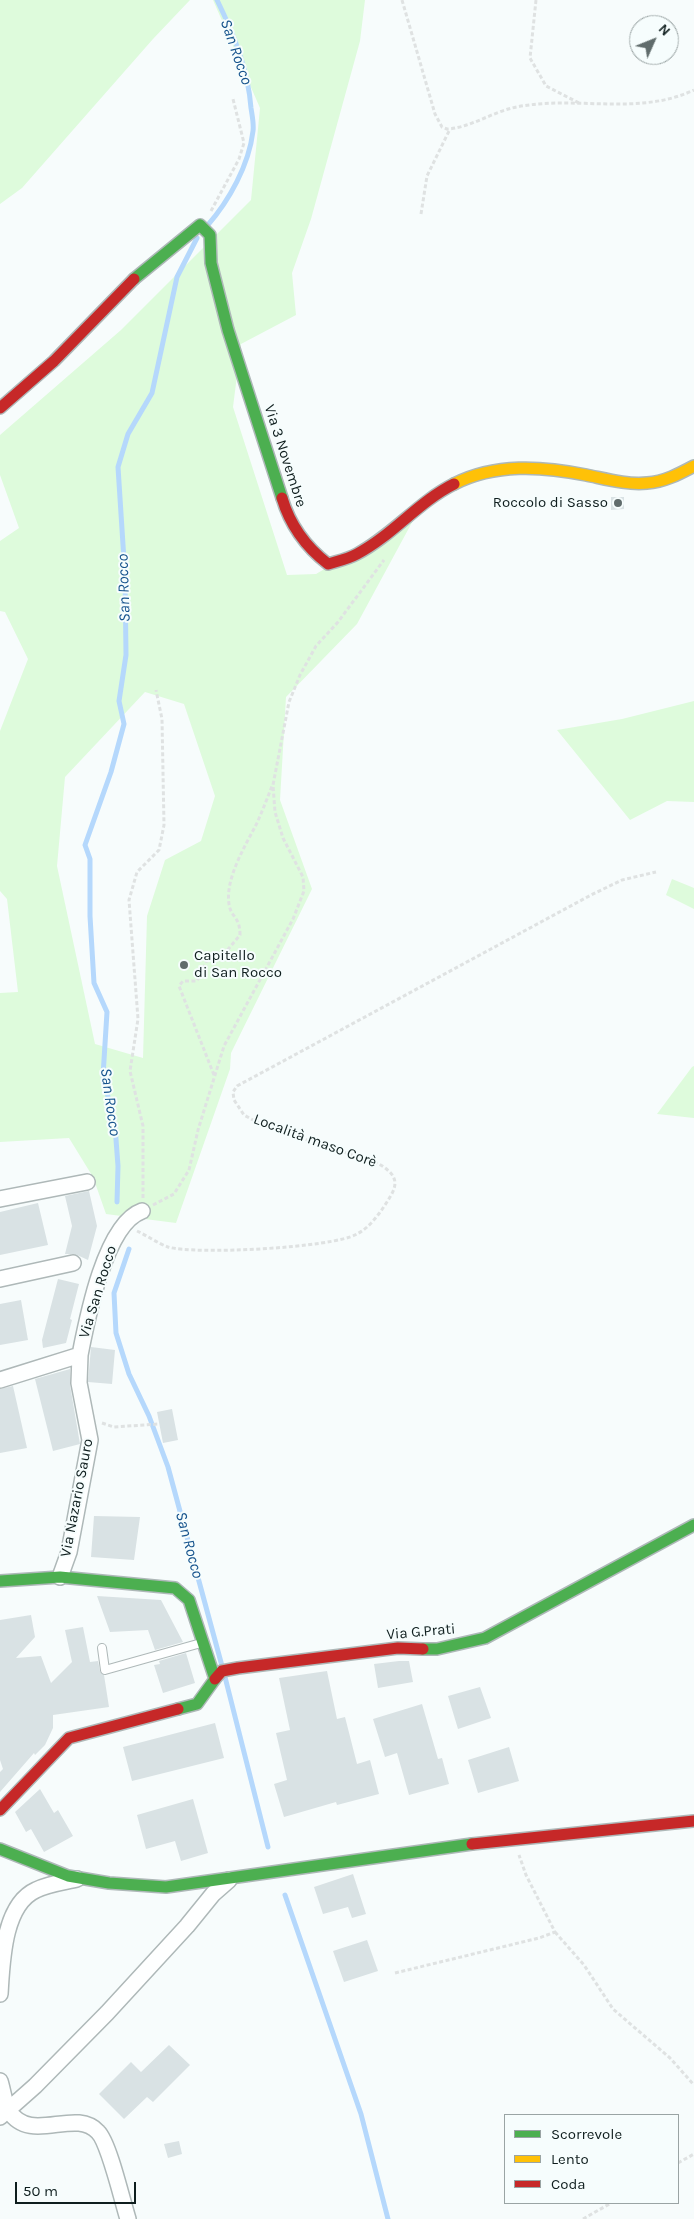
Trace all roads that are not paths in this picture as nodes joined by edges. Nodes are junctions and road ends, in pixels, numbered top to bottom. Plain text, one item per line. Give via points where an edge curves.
1 (0, 408) edge
2 (694, 466) edge
3 (87, 1182) dead end
4 (0, 1200) edge
5 (142, 1211) road end
6 (73, 1263) dead end
7 (0, 1279) edge
8 (80, 1354) junction
9 (0, 1380) edge
10 (694, 1525) edge
11 (60, 1577) junction
12 (0, 1581) edge
13 (203, 1643) junction
14 (102, 1648) dead end
15 (218, 1675) junction
16 (0, 1810) edge
17 (694, 1821) edge
18 (0, 1849) edge
19 (77, 1879) junction
20 (229, 1880) junction
21 (0, 1994) edge
22 (0, 2081) edge
23 (4, 2113) edge
24 (128, 2219) edge

1 - 2 street, Via 3 Novembre via 54,361 140,273 205,230 228,330 286,512 297,533 328,564 357,554 462,478 483,472 540,468 628,484 646,484 662,481
3 - 4 street
5 - 8 street, Via San Rocco via 125,1225 109,1248
6 - 7 street
8 - 9 street
8 - 11 street, Via Nazario Sauro via 79,1383 90,1440 69,1552
10 - 15 street, Via G.Prati via 485,1638 437,1649 398,1648 238,1668
11 - 12 street
11 - 13 street via 175,1588 188,1600
13 - 14 lane via 105,1670
13 - 15 street
15 - 16 street via 198,1704 69,1738
17 - 20 street via 513,1838
18 - 19 street
19 - 20 street via 166,1887
19 - 21 street via 36,1890 22,1900 8,1929 2,1956
20 - 23 street via 107,2013
22 - 23 street
23 - 24 street via 28,2126 82,2123 96,2130 105,2141

